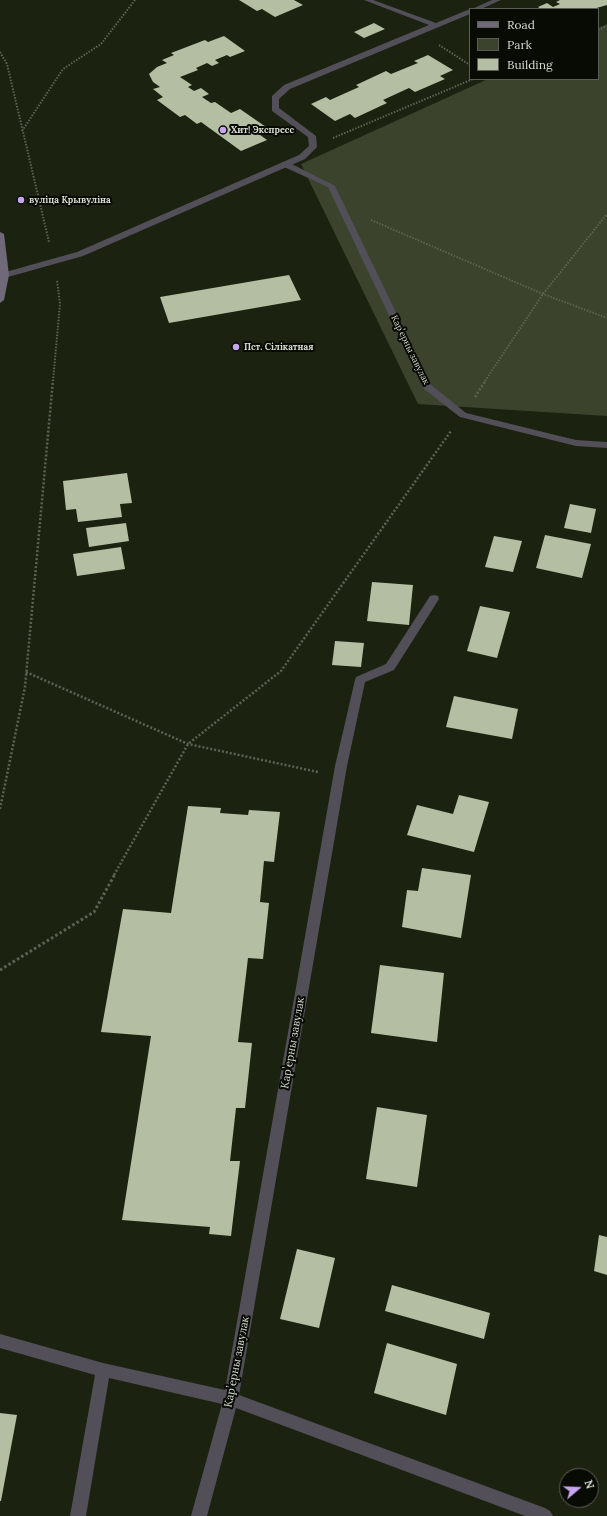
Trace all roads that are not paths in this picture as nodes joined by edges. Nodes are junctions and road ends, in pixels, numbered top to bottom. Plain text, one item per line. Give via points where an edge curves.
1 (367, 0) edge
2 (498, 0) edge
3 (478, 8) edge
4 (469, 11) edge
5 (435, 25) junction
6 (285, 164) junction
7 (0, 234) edge
8 (5, 275) junction
9 (0, 300) edge
10 (607, 445) edge
11 (434, 599) dead end
12 (0, 1341) edge
13 (103, 1370) junction
14 (231, 1399) junction
15 (78, 1516) edge
16 (199, 1516) edge
17 (545, 1516) edge

1 - 5 street
2 - 3 street
4 - 5 street
5 - 6 street via 287,87 275,98 275,109 312,136 313,147 302,157
6 - 8 street via 80,254
6 - 10 street, Карʼерны завулак via 331,186 427,388 463,415 576,443
7 - 8 main road
8 - 9 main road
11 - 14 street, Карʼерны завулак via 390,668 360,680 340,777
12 - 13 street
13 - 14 street
13 - 15 street
14 - 16 street, Карʼерны завулак
14 - 17 street

